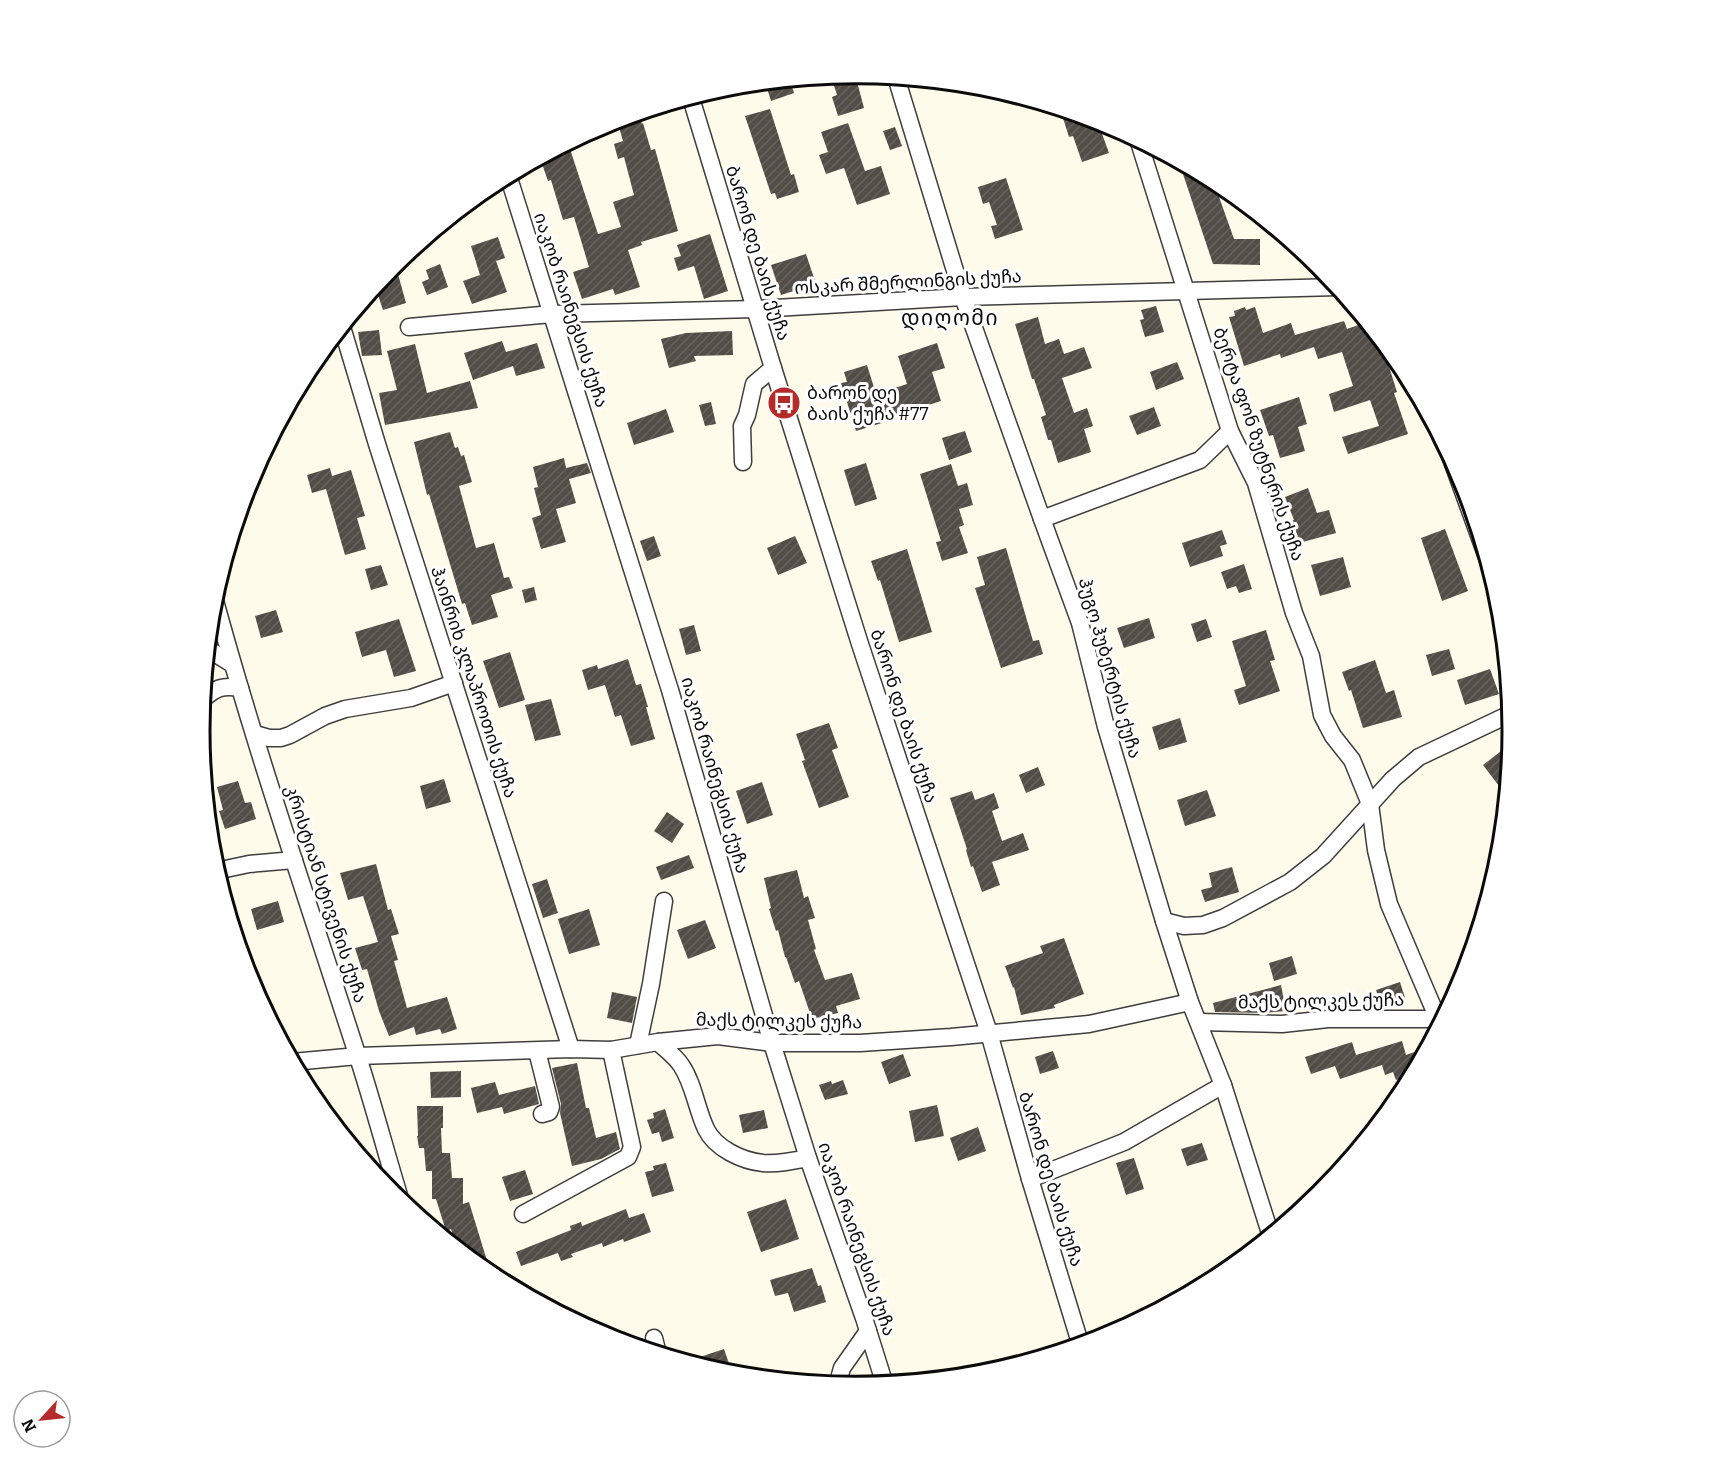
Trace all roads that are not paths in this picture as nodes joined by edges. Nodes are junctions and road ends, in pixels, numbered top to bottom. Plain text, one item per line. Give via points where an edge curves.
1 (898, 85) edge
2 (693, 105) edge
3 (1142, 151) edge
4 (511, 184) edge
5 (1327, 287) edge
6 (1187, 290) junction
7 (963, 297) junction
8 (756, 309) junction
9 (552, 314) junction
10 (409, 327) dead end
11 (345, 336) edge
12 (773, 368) junction
13 (1230, 431) junction
14 (742, 462) dead end
15 (1041, 519) junction
16 (220, 619) edge
17 (215, 653) edge
18 (232, 664) junction
19 (454, 683) junction
20 (240, 688) junction
21 (211, 693) edge
22 (1503, 717) edge
23 (255, 734) junction
24 (1370, 804) junction
25 (294, 860) junction
26 (225, 869) edge
27 (664, 900) dead end
28 (1164, 921) junction
29 (1190, 1002) junction
30 (1437, 1014) edge
31 (1199, 1022) junction
32 (1433, 1022) edge
33 (989, 1032) junction
34 (658, 1042) junction
35 (772, 1042) junction
36 (638, 1045) junction
37 (571, 1049) junction
38 (611, 1050) junction
39 (537, 1051) junction
40 (358, 1056) junction
41 (301, 1061) edge
42 (1223, 1085) junction
43 (542, 1114) dead end
44 (808, 1158) junction
45 (1030, 1179) junction
46 (396, 1185) edge
47 (523, 1214) dead end
48 (1269, 1228) edge
49 (868, 1331) junction
50 (1078, 1338) edge
51 (882, 1376) edge
52 (840, 1377) edge

1 - 7 street, ჰუგო ჰუბერტის ქუჩა
2 - 8 street, ბარონ დე ბაის ქუჩა
3 - 6 street, ბერტა ფონ ზუტნერის ქუჩა
4 - 9 street, იაკობ რაინეგსის ქუჩა
5 - 6 street, ოსკარ შმერლინგის ქუჩა
6 - 7 street, ოსკარ შმერლინგის ქუჩა
6 - 13 street, ბერტა ფონ ზუტნერის ქუჩა
7 - 8 street, ოსკარ შმერლინგის ქუჩა
7 - 15 street, ჰუგო ჰუბერტის ქუჩა
8 - 9 street, ოსკარ შმერლინგის ქუჩა
8 - 12 street, ბარონ დე ბაის ქუჩა
9 - 10 street, ოსკარ შმერლინგის ქუჩა
9 - 35 street, იაკობ რაინეგსის ქუჩა via 670,690
11 - 19 street, ჰაინრიხ კლაპროთის ქუჩა
12 - 14 street via 754,384 742,426
12 - 33 street, ბარონ დე ბაის ქუჩა
13 - 15 street via 1200,460
13 - 24 street, ბერტა ფონ ზუტნერის ქუჩა via 1256,483 1294,613 1311,656 1322,716 1352,760
15 - 28 street, ჰუგო ჰუბერტის ქუჩა via 1080,623 1106,727
16 - 18 street, კრისტიან სტივენის ქუჩა
17 - 18 street
18 - 20 street, კრისტიან სტივენის ქუჩა
19 - 23 street via 411,698 345,709 281,738
19 - 37 street, ჰაინრიხ კლაპროთის ქუჩა
20 - 21 street via 219,687
20 - 23 street, კრისტიან სტივენის ქუჩა
22 - 24 street via 1419,757
23 - 25 street, კრისტიან სტივენის ქუჩა
24 - 28 street via 1323,856 1258,901 1203,925
24 - 30 street, ბერტა ფონ ზუტნერის ქუჩა via 1389,904
25 - 26 street
25 - 40 street, კრისტიან სტივენის ქუჩა
27 - 36 street
28 - 29 street, ჰუგო ჰუბერტის ქუჩა
29 - 31 street, ჰუგო ჰუბერტის ქუჩა
29 - 33 street, მაქს ტილკეს ქუჩა via 1089,1023
31 - 32 street, მაქს ტილკეს ქუჩა
31 - 42 street, ჰუგო ჰუბერტის ქუჩა
33 - 35 street, მაქს ტილკეს ქუჩა via 951,1038
33 - 45 street, ბარონ დე ბაის ქუჩა
34 - 35 street, მაქს ტილკეს ქუჩა via 718,1036
34 - 36 street, მაქს ტილკეს ქუჩა
34 - 44 street via 680,1064 706,1130 719,1146 761,1163
35 - 44 street, იაკობ რაინეგსის ქუჩა
36 - 38 street, მაქს ტილკეს ქუჩა
37 - 38 street, მაქს ტილკეს ქუჩა
37 - 39 street, მაქს ტილკეს ქუჩა
38 - 47 street via 631,1152
39 - 40 street, მაქს ტილკეს ქუჩა
39 - 43 street via 551,1107
40 - 41 street, მაქს ტილკეს ქუჩა
40 - 46 street, კრისტიან სტივენის ქუჩა
42 - 45 street via 1124,1142
42 - 48 street, ჰუგო ჰუბერტის ქუჩა
44 - 49 street, იაკობ რაინეგსის ქუჩა
45 - 50 street, ბარონ დე ბაის ქუჩა
49 - 51 street, იაკობ რაინეგსის ქუჩა
49 - 52 street

